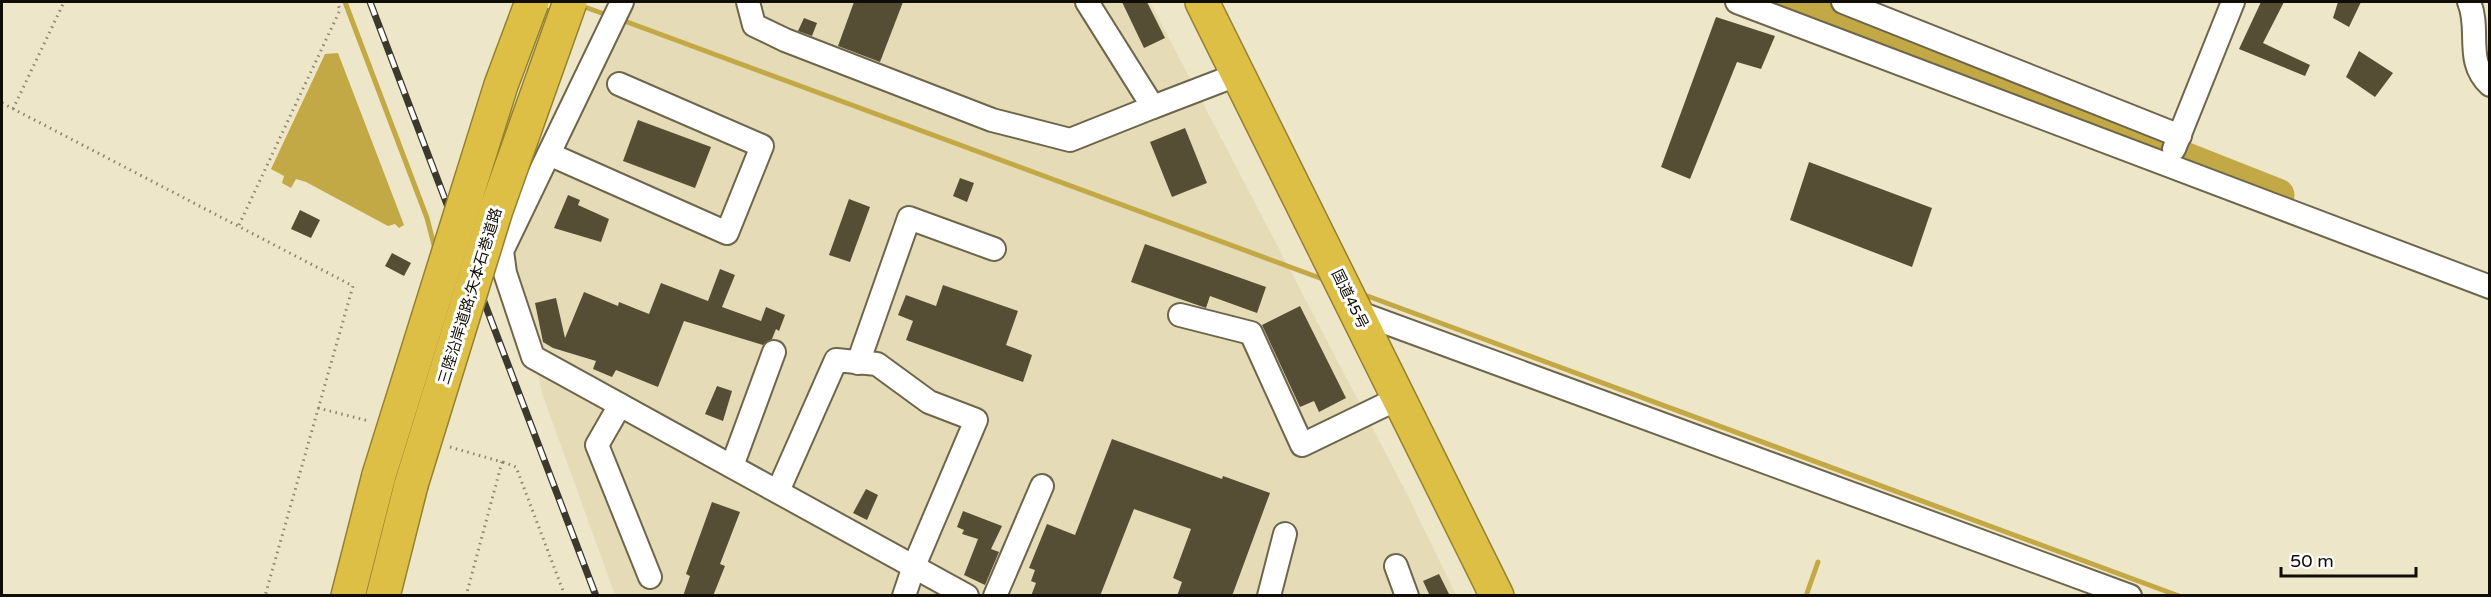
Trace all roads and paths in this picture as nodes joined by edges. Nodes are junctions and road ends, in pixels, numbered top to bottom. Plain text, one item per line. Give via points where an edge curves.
1 (64, 2) edge
2 (337, 2) edge
3 (532, 2) edge
4 (570, 2) edge
5 (622, 2) edge
6 (748, 2) edge
7 (1087, 2) edge
8 (1202, 2) edge
9 (1737, 2) edge
10 (1843, 2) edge
11 (2233, 2) edge
12 (2469, 2) edge
13 (1239, 74) junction
14 (619, 84) dead end
15 (2490, 85) edge
16 (2, 104) edge
17 (1153, 107) junction
18 (13, 109) junction
19 (2178, 138) junction
20 (549, 154) junction
21 (2168, 165) junction
22 (239, 225) junction
23 (994, 249) dead end
24 (2490, 287) edge
25 (1348, 296) junction
26 (1180, 315) dead end
27 (774, 352) dead end
28 (858, 363) junction
29 (1399, 398) junction
30 (620, 405) junction
31 (502, 462) dead end
32 (732, 466) junction
33 (1042, 486) dead end
34 (778, 491) junction
35 (1285, 534) dead end
36 (914, 566) junction
37 (1396, 566) dead end
38 (650, 577) dead end
39 (265, 596) edge
40 (348, 596) edge
41 (383, 596) edge
42 (565, 596) edge
43 (904, 596) edge
44 (967, 596) edge
45 (995, 596) edge
46 (1269, 596) edge
47 (1407, 596) edge
48 (1497, 596) edge
49 (2130, 596) edge

1 - 18 path
2 - 22 path via 340,10
3 - 40 highway, bridge via 501,85 379,475
4 - 41 highway, 三陸沿岸道路;矢本石巻道路, bridge via 496,210 411,485
5 - 20 street
6 - 17 street via 754,25 785,40 992,120 1070,140
7 - 17 street
8 - 13 highway, 国道45号
9 - 21 street
10 - 19 street
11 - 19 street
12 - 15 street via 2474,13 2475,64
13 - 17 street
13 - 25 highway, 国道45号
14 - 20 street via 762,146 727,233
16 - 18 path
18 - 22 path
19 - 21 street
20 - 30 street via 501,251 505,273 533,357
21 - 24 street
22 - 39 path via 353,286
23 - 28 street via 909,218
25 - 29 highway, 国道45号
25 - 49 street
26 - 29 street via 1251,333 1302,445
27 - 32 street
28 - 34 street via 836,360
28 - 36 street via 877,364 929,402 976,420
29 - 48 highway, 国道45号
30 - 32 street
30 - 38 street via 597,445
31 - 42 path via 516,467
32 - 34 street
33 - 45 street
34 - 36 street
35 - 46 street
36 - 43 street
36 - 44 street
37 - 47 street

